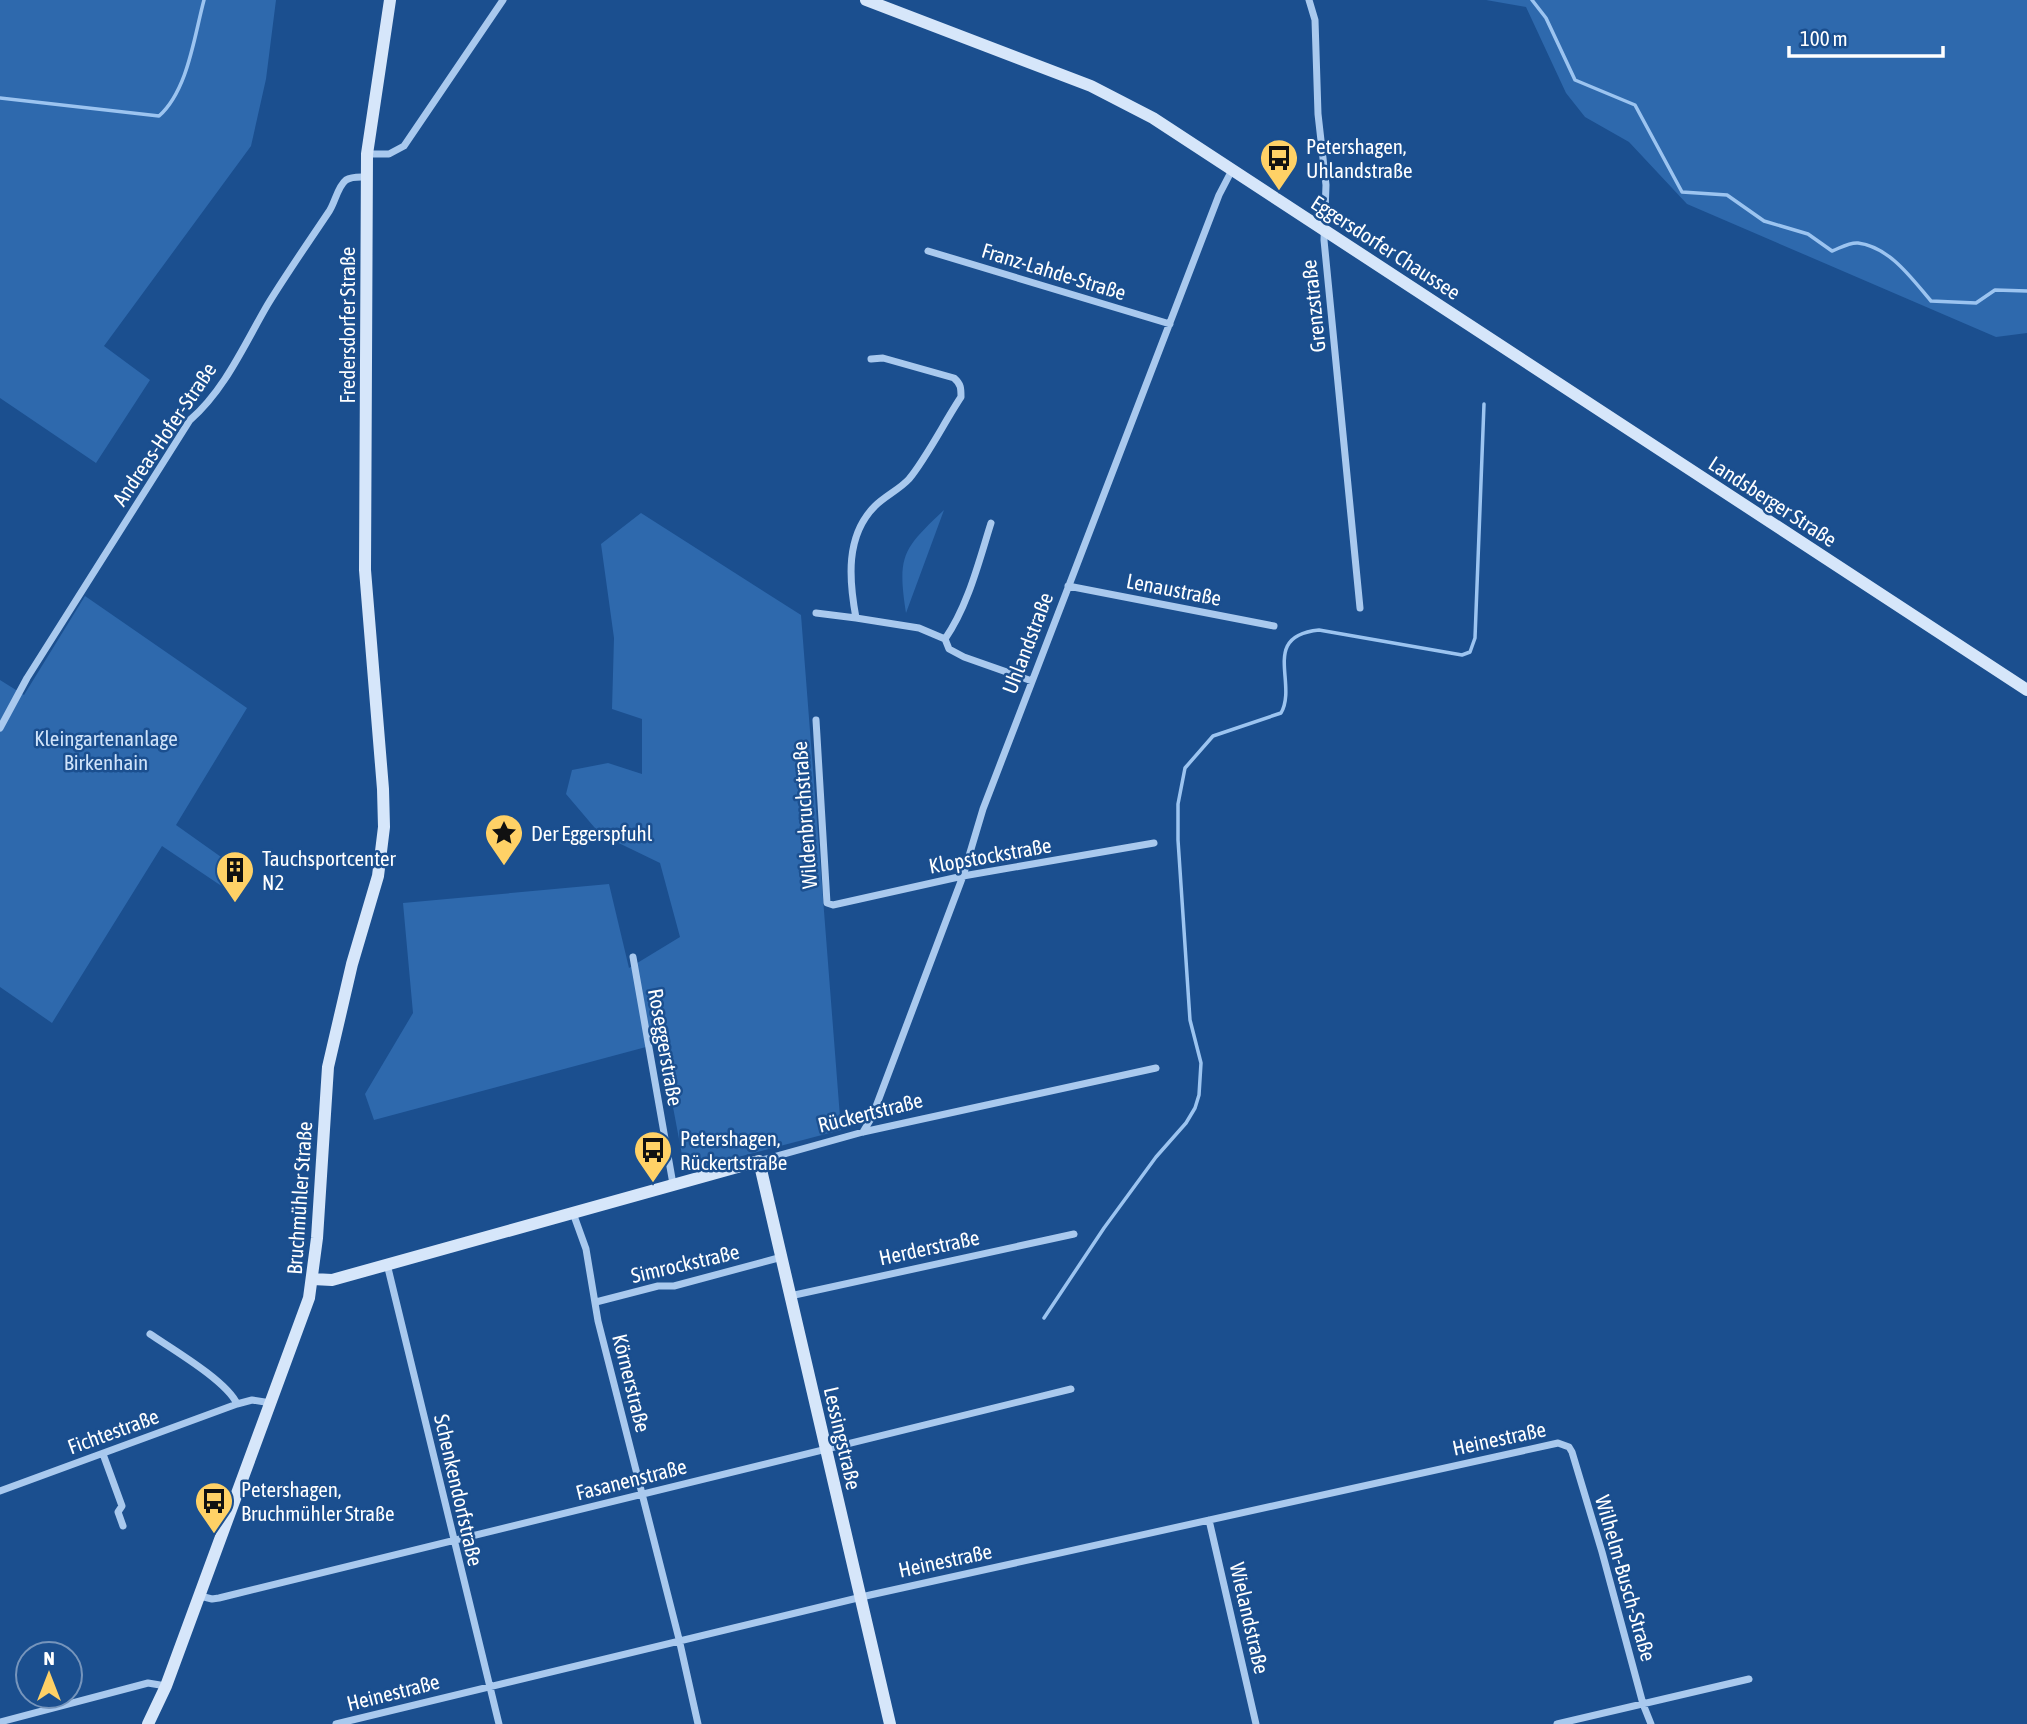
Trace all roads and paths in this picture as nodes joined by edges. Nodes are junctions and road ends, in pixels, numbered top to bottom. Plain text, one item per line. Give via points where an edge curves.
1 (390, 0) edge
2 (503, 0) edge
3 (866, 0) edge
4 (1309, 0) edge
5 (367, 154) junction
6 (1232, 170) junction
7 (367, 177) junction
8 (1324, 230) junction
9 (928, 251) dead end
10 (1170, 324) junction
11 (1498, 344) joint
12 (871, 359) dead end
13 (991, 523) dead end
14 (1068, 586) junction
15 (1360, 608) dead end
16 (816, 613) dead end
17 (856, 618) junction
18 (1274, 626) dead end
19 (945, 639) junction
20 (371, 652) joint
21 (1032, 681) junction
22 (2027, 690) edge
23 (816, 720) dead end
24 (0, 728) edge
25 (1154, 843) dead end
26 (963, 876) junction
27 (832, 905) joint
28 (633, 957) dead end
29 (1156, 1068) dead end
30 (863, 1132) junction
31 (759, 1161) junction
32 (673, 1184) junction
33 (573, 1213) junction
34 (1074, 1234) dead end
35 (782, 1257) junction
36 (387, 1264) junction
37 (313, 1279) junction
38 (790, 1296) junction
39 (596, 1302) junction
40 (150, 1334) dead end
41 (1071, 1389) dead end
42 (271, 1403) junction
43 (237, 1404) junction
44 (1564, 1444) joint
45 (826, 1448) junction
46 (103, 1454) junction
47 (0, 1491) edge
48 (642, 1495) junction
49 (1209, 1520) junction
50 (123, 1526) dead end
51 (453, 1541) junction
52 (200, 1595) junction
53 (860, 1597) junction
54 (679, 1639) junction
55 (1749, 1679) dead end
56 (166, 1686) junction
57 (489, 1687) junction
58 (1643, 1704) junction
59 (0, 1722) edge
60 (148, 1724) edge
61 (336, 1724) edge
62 (499, 1724) edge
63 (698, 1724) edge
64 (890, 1724) edge
65 (1256, 1724) edge
66 (1557, 1724) edge
67 (1651, 1724) edge

1 - 5 street, Fredersdorfer Straße
2 - 5 street via 404,146 389,154
3 - 6 street, Eggersdorfer Chaussee via 1109,94
4 - 8 street, Grenzstraße via 1315,20 1326,185
5 - 7 street, Fredersdorfer Straße
6 - 8 street, Eggersdorfer Chaussee
6 - 10 street, Uhlandstraße
7 - 20 street, Fredersdorfer Straße via 365,570
7 - 24 street, Andreas-Hofer-Straße via 353,177 341,186 332,208 217,390 190,420
8 - 11 street, Eggersdorfer Chaussee
8 - 15 street, Grenzstraße
9 - 10 street, Franz-Lahde-Straße
10 - 14 street, Uhlandstraße
11 - 22 street, Landsberger Straße
12 - 17 street via 883,358 954,378 960,384 961,397 908,480 876,506 861,527 853,549 850,582
13 - 19 street via 954,627
14 - 18 street, Lenaustraße
14 - 21 street, Uhlandstraße
16 - 17 street
17 - 19 street via 919,628
19 - 21 street via 950,649 964,657
20 - 37 street, Bruchmühler Straße via 384,827 378,876 328,1067
21 - 26 street, Uhlandstraße
23 - 27 street, Wildenbruchstraße via 827,903
25 - 26 street, Klopstockstraße
26 - 27 street, Klopstockstraße
26 - 30 street, Uhlandstraße
28 - 32 street, Roseggerstraße
29 - 30 street, Rückertstraße
30 - 31 street, Rückertstraße
31 - 32 street, Rückertstraße
31 - 35 street, Lessingstraße
32 - 33 street, Rückertstraße
33 - 36 street, Rückertstraße
33 - 39 street, Körnerstraße via 586,1249
34 - 38 street, Herderstraße
35 - 38 street, Lessingstraße
35 - 39 street, Simrockstraße
36 - 37 street, Rückertstraße via 332,1280
36 - 51 street, Schenkendorfstraße
37 - 42 street, Bruchmühler Straße
38 - 45 street, Lessingstraße
39 - 48 street, Körnerstraße
40 - 43 street via 218,1382
41 - 45 street, Fasanenstraße
42 - 43 street, Fichtestraße via 252,1400
42 - 52 street, Bruchmühler Straße
43 - 46 street, Fichtestraße
44 - 49 street, Heinestraße via 1549,1443
44 - 58 street, Wilhelm-Busch-Straße via 1572,1452
45 - 48 street, Fasanenstraße
45 - 53 street, Lessingstraße
46 - 47 street, Fichtestraße
46 - 50 street via 122,1506 118,1512
48 - 51 street, Fasanenstraße
48 - 54 street, Körnerstraße
49 - 53 street, Heinestraße
49 - 65 street, Wielandstraße
51 - 52 street, Fasanenstraße via 219,1598
51 - 57 street, Schenkendorfstraße
52 - 56 street, Bruchmühler Straße
53 - 54 street, Heinestraße
53 - 64 street, Lessingstraße
54 - 57 street, Heinestraße
54 - 63 street, Körnerstraße
55 - 58 street
56 - 59 street via 148,1683
56 - 60 street, Bruchmühler Straße
57 - 61 street, Heinestraße
57 - 62 street, Schenkendorfstraße
58 - 66 street
58 - 67 street, Wilhelm-Busch-Straße

